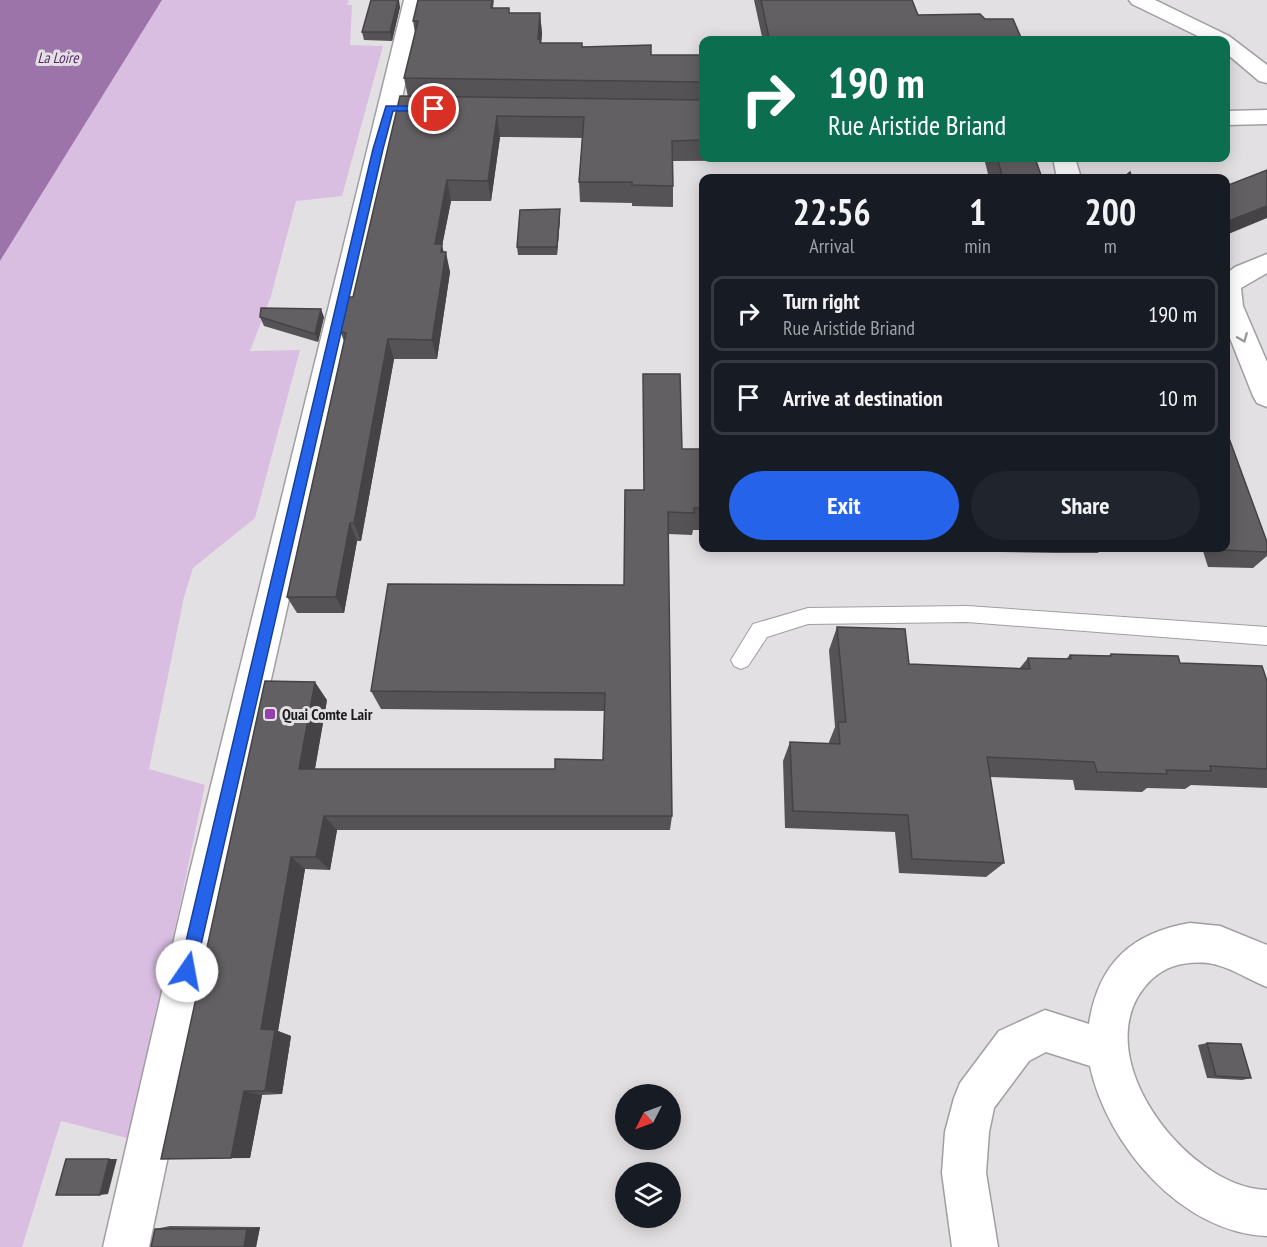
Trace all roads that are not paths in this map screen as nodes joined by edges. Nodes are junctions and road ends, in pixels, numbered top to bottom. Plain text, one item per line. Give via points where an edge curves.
1 (414, 0) edge
2 (1139, 0) edge
3 (1212, 36) edge
4 (1230, 47) edge
5 (1267, 76) edge
6 (1267, 117) edge
7 (1230, 118) edge
8 (1267, 263) edge
9 (1230, 284) edge
10 (1230, 306) edge
11 (1267, 396) edge
12 (1267, 636) edge
13 (741, 660) dead end
14 (1267, 967) edge
15 (1107, 1051) junction
16 (1267, 1213) edge
17 (126, 1247) edge
18 (975, 1247) edge

1 - 17 street via 401,108 378,149 207,879
2 - 3 street
4 - 5 street
6 - 7 street
8 -> 9 street
10 -> 11 street
12 - 13 lane via 967,614 808,616 760,630
14 - 15 street via 1232,948 1190,942 1155,951 1127,974 1118,991 1110,1008
15 - 16 street via 1120,1100 1148,1145 1171,1170 1215,1200 1255,1214
15 - 18 street via 1045,1031 1014,1046 975,1098 964,1173

